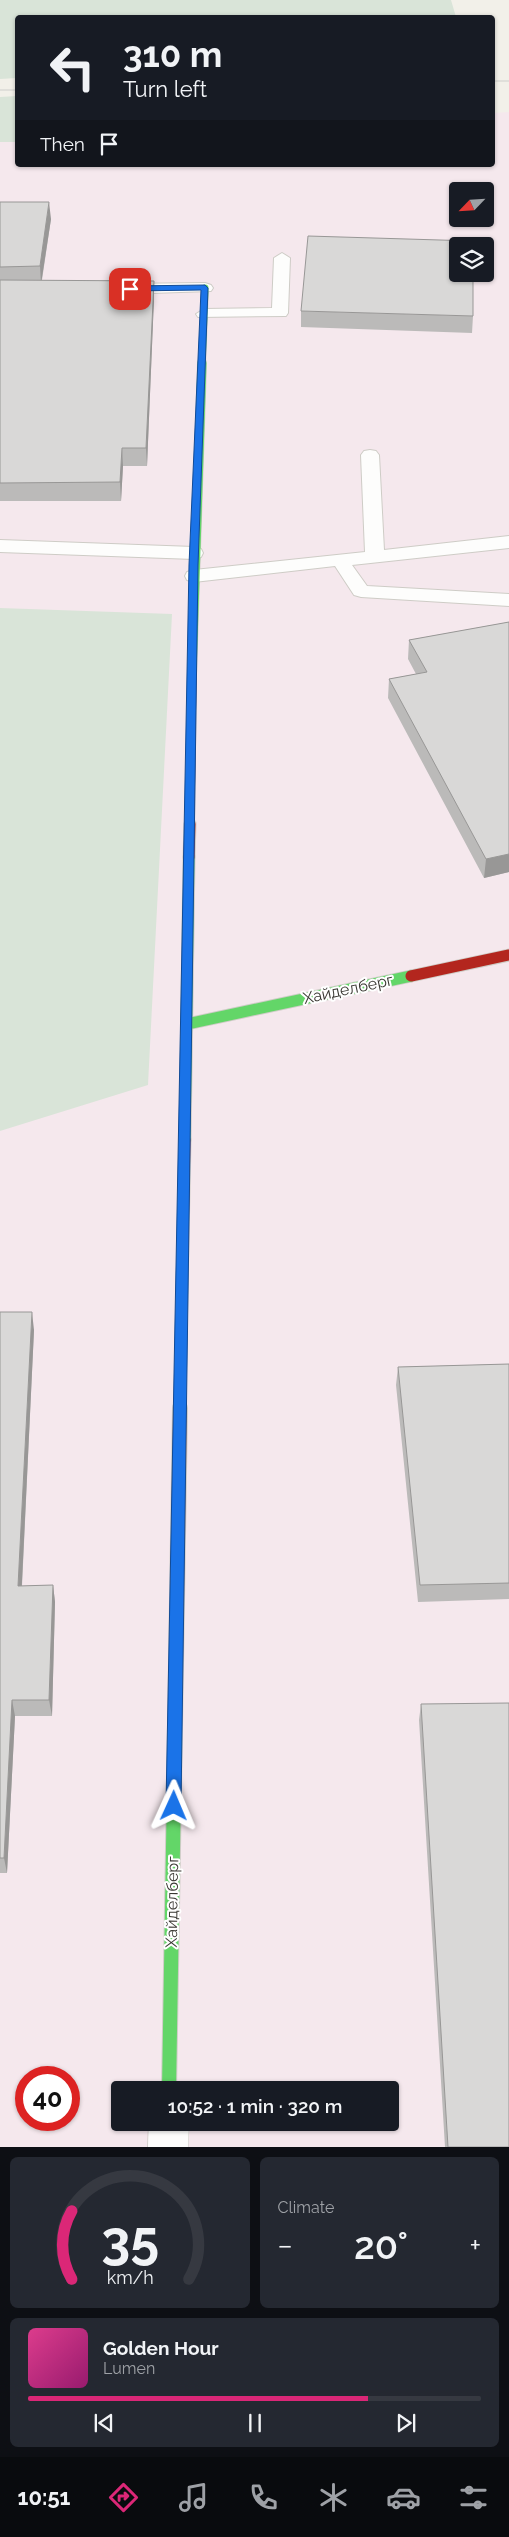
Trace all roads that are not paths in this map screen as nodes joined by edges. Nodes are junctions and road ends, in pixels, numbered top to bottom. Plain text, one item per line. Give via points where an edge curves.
1 (282, 258) dead end
2 (205, 288) joint
3 (107, 289) edge
4 (204, 314) junction
5 (370, 455) dead end
6 (509, 542) edge
7 (0, 546) edge
8 (194, 553) junction
9 (375, 556) junction
10 (340, 560) junction
11 (194, 576) junction
12 (509, 600) edge
13 (509, 955) edge
14 (187, 1024) junction
15 (169, 2081) edge
16 (169, 2131) edge
17 (168, 2147) edge

1 - 4 lane via 280,314
2 - 3 lane
2 - 4 street, Хайделберг
4 - 8 street, Хайделберг
5 - 9 lane
6 - 9 lane
7 - 8 lane
8 - 11 street, Хайделберг
9 - 10 lane
10 - 11 lane
10 - 12 lane via 361,591
11 - 14 street, Хайделберг
13 - 14 street, Хайделберг
14 - 15 street, Хайделберг
16 - 17 street

